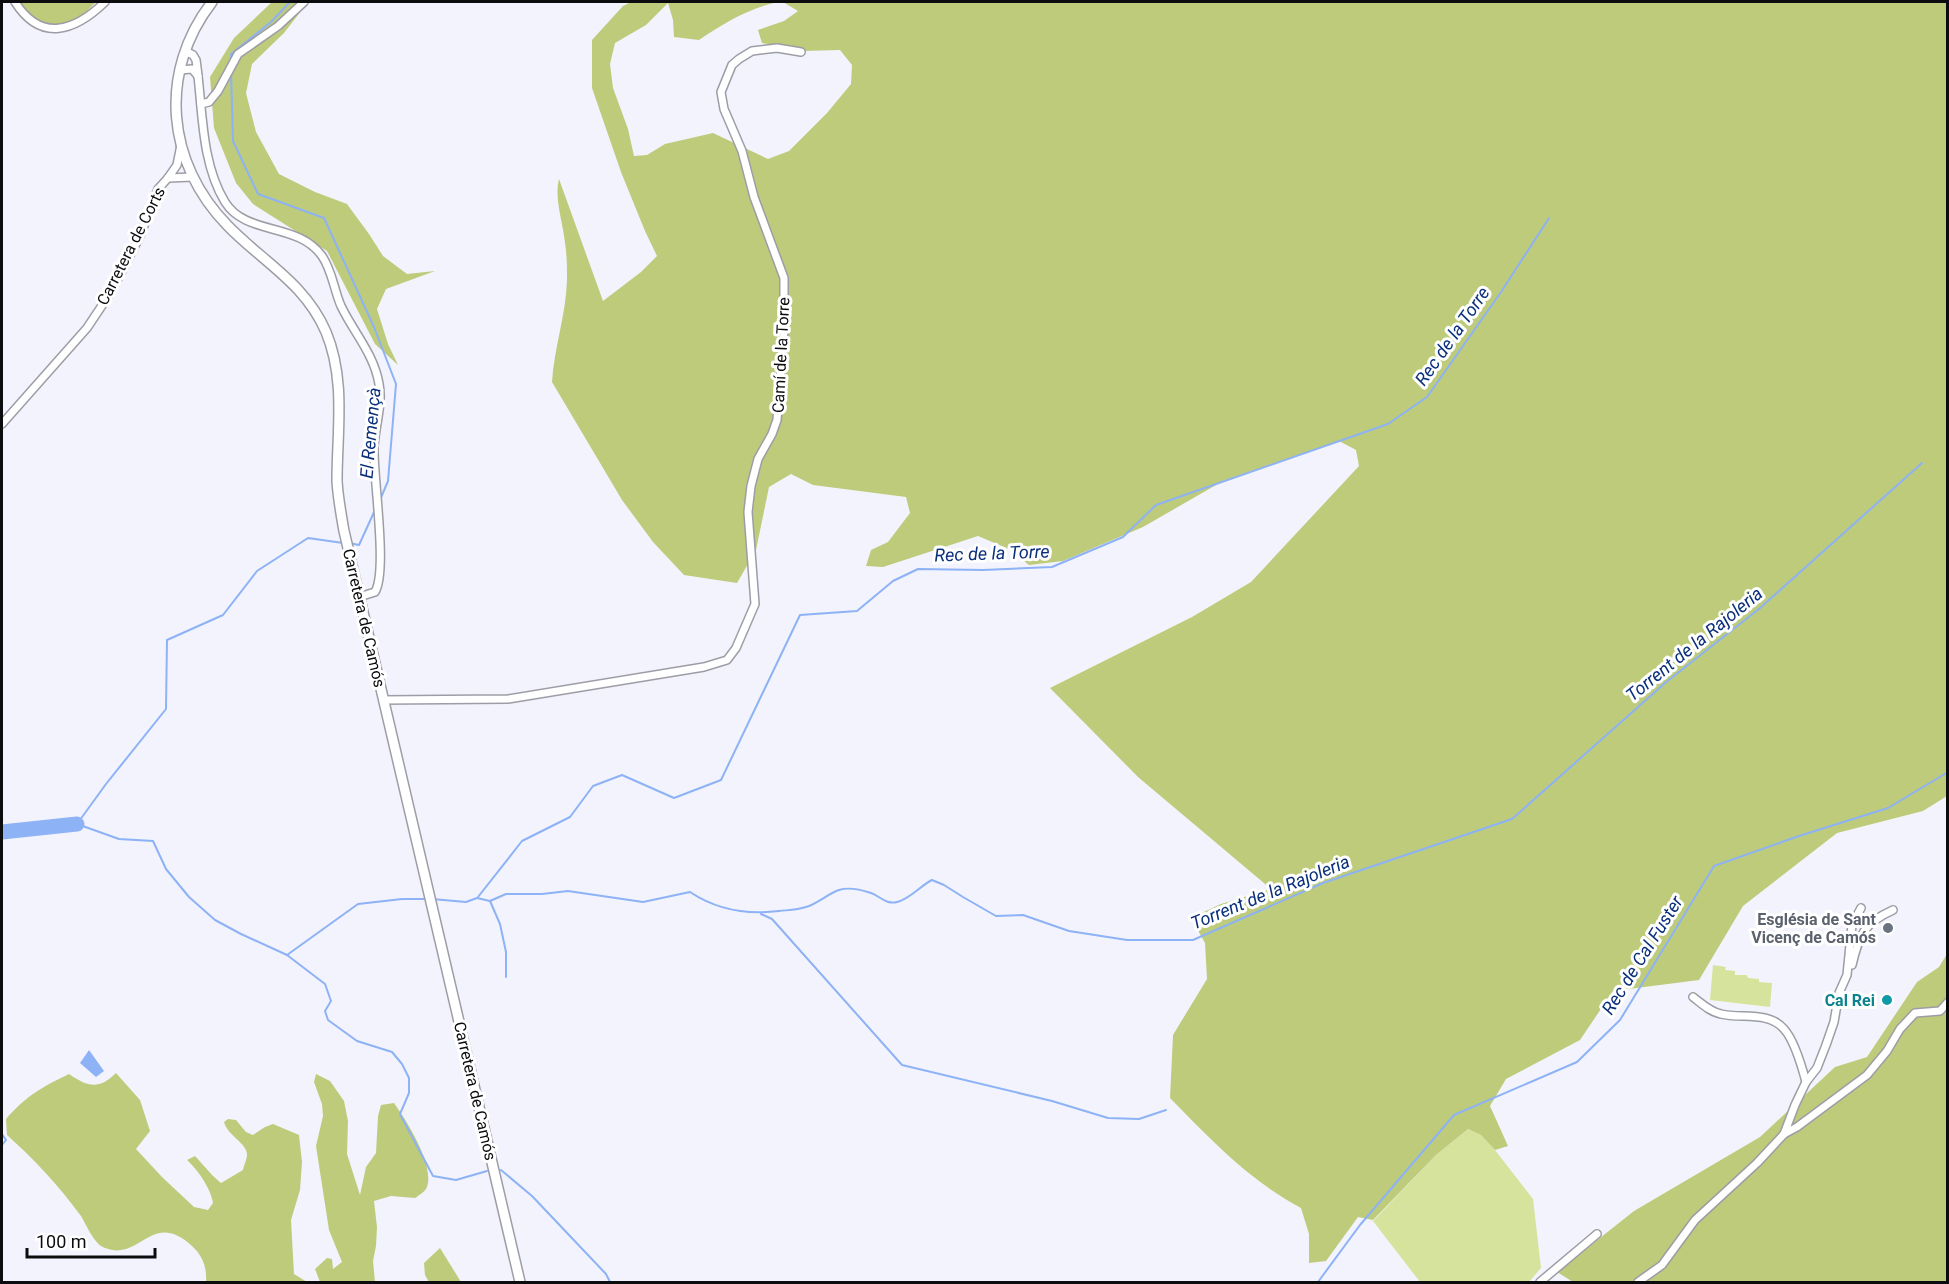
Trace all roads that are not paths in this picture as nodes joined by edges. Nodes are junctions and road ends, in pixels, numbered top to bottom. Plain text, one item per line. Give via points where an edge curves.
1 (15, 2) edge
2 (105, 2) edge
3 (212, 2) edge
4 (304, 2) edge
5 (185, 51) junction
6 (801, 52) dead end
7 (180, 70) junction
8 (198, 76) junction
9 (201, 104) junction
10 (181, 145) junction
11 (174, 169) junction
12 (191, 173) junction
13 (168, 178) junction
14 (2, 424) edge
15 (359, 597) junction
16 (383, 700) junction
17 (1861, 908) dead end
18 (1893, 910) dead end
19 (1847, 975) junction
20 (1693, 997) dead end
21 (1947, 1002) edge
22 (1806, 1082) junction
23 (1784, 1134) junction
24 (1597, 1234) dead end
25 (520, 1282) edge
26 (1540, 1282) edge
27 (1638, 1282) edge

1 - 2 street via 36,25 65,28 91,16
3 - 5 street, Carretera de Camós
4 - 9 street via 238,54 218,91 209,102
5 - 7 street, Carretera de Camós
5 - 8 street via 195,60
6 - 16 street, Camí de la Torre via 777,48 752,51 732,65 721,92 784,278 777,420 758,459 748,512 755,604 736,648 727,660 704,667 508,699
7 - 8 street via 192,69
7 - 10 street, Carretera de Camós via 176,117
8 - 9 street
9 - 15 street via 210,165 227,205 244,220 292,234 314,247 322,256 342,308 371,357 380,386 374,445 379,580 375,592
10 - 11 street, Carretera de Corts
10 - 12 street, Carretera de Camós
11 - 12 street, Carretera de Corts
11 - 13 street, Carretera de Corts
12 - 13 street, Carretera de Corts
12 - 15 street, Carretera de Camós via 209,204 299,290 325,330 339,383 337,483
13 - 14 street, Carretera de Corts via 158,189 140,236 111,292 87,328
15 - 16 street, Carretera de Camós
16 - 25 street, Carretera de Camós
17 - 19 street via 1852,925
18 - 19 street via 1871,922 1863,933
19 - 22 street via 1826,1045 1817,1068
20 - 22 street via 1720,1014 1766,1018 1784,1027
21 - 23 street via 1940,1011 1915,1013 1867,1075
22 - 23 street
23 - 27 street via 1695,1220 1662,1265
24 - 26 street

